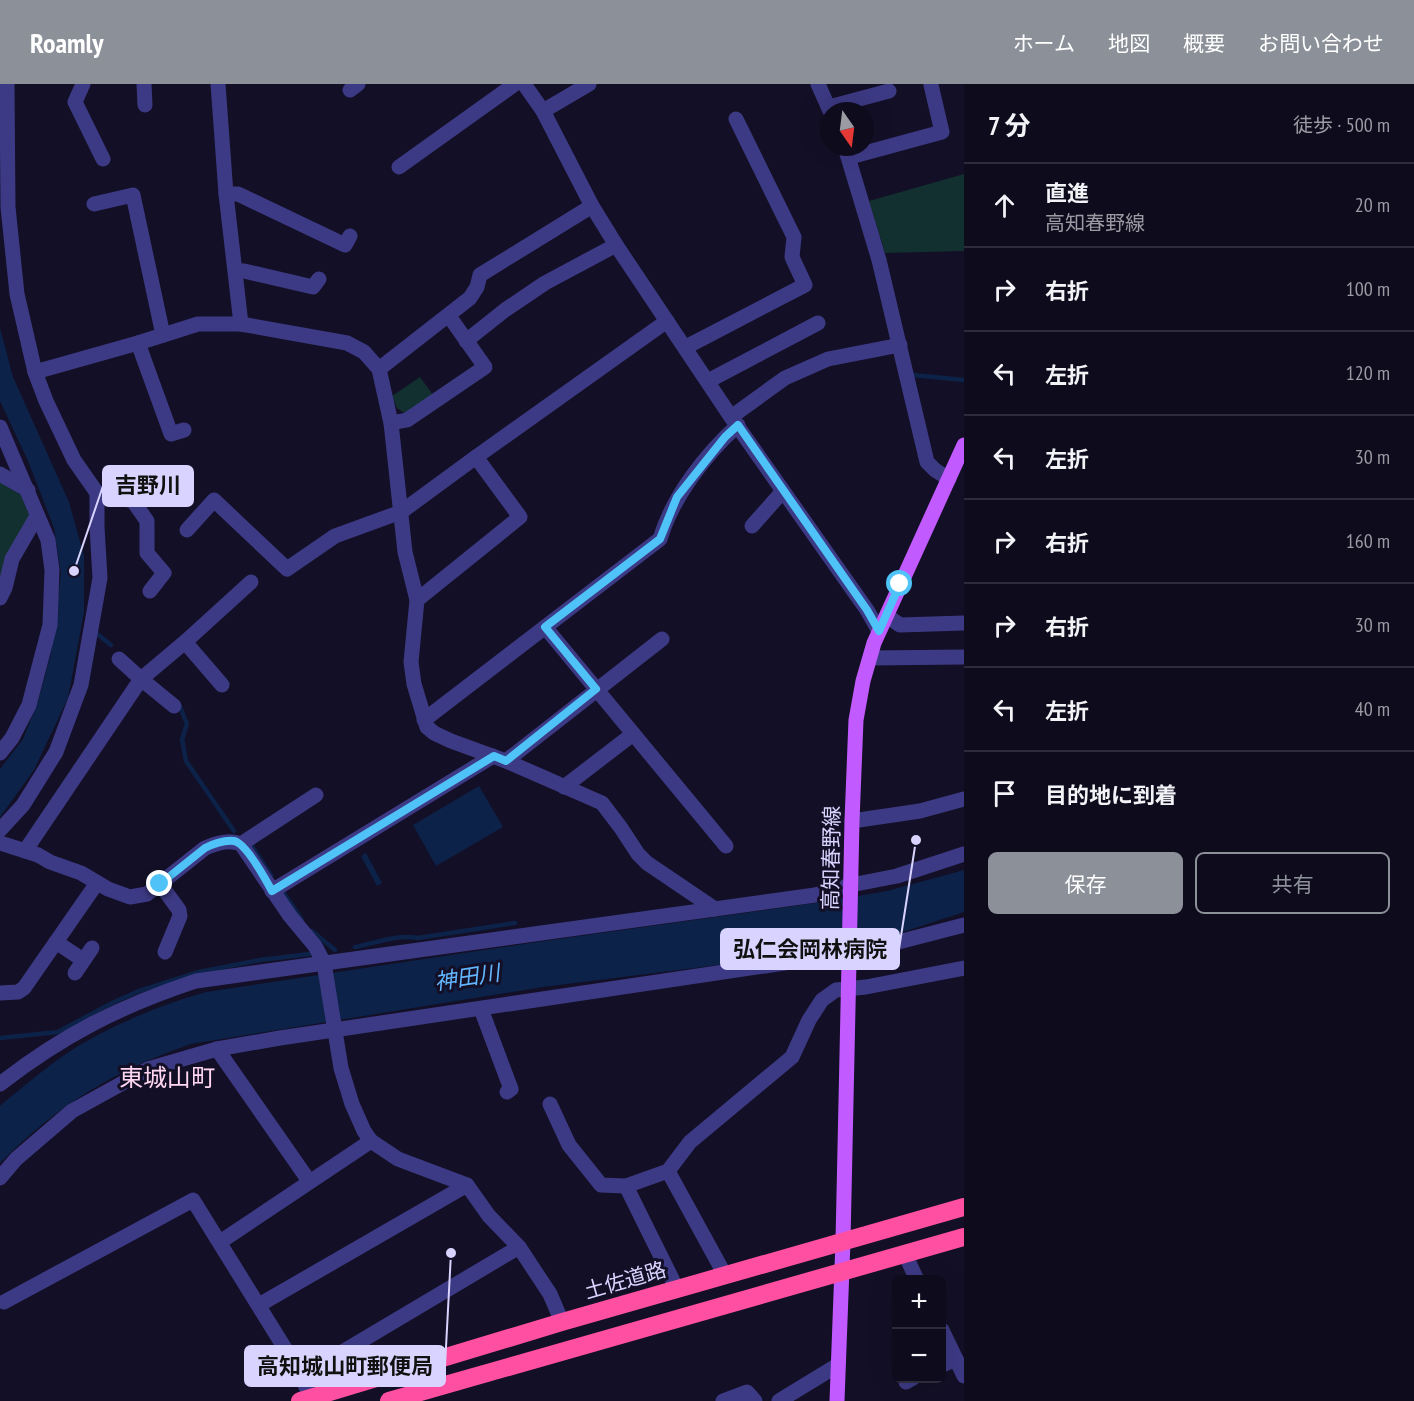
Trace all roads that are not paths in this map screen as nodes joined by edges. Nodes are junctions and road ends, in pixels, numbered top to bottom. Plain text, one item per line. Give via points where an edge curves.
1 (7, 84) edge
2 (83, 84) edge
3 (144, 84) edge
4 (218, 84) edge
5 (515, 84) edge
6 (524, 84) edge
7 (589, 84) edge
8 (819, 84) edge
9 (932, 85) edge
10 (889, 91) dead end
11 (827, 102) edge
12 (853, 102) edge
13 (145, 105) dead end
14 (543, 111) junction
15 (736, 118) dead end
16 (874, 146) edge
17 (849, 156) edge
18 (103, 159) dead end
19 (399, 167) dead end
20 (226, 194) junction
21 (94, 204) dead end
22 (592, 206) junction
23 (350, 236) dead end
24 (616, 245) junction
25 (236, 271) junction
26 (319, 279) dead end
27 (449, 316) junction
28 (667, 321) junction
29 (818, 323) dead end
30 (241, 324) junction
31 (163, 335) junction
32 (466, 341) junction
33 (138, 343) junction
34 (900, 345) junction
35 (686, 347) junction
36 (378, 369) junction
37 (35, 372) junction
38 (708, 381) junction
39 (734, 421) junction
40 (391, 423) junction
41 (0, 427) edge
42 (184, 430) dead end
43 (964, 445) edge
44 (476, 457) junction
45 (0, 474) edge
46 (949, 479) junction
47 (28, 490) junction
48 (783, 491) junction
49 (97, 493) junction
50 (401, 512) junction
51 (37, 516) junction
52 (752, 526) dead end
53 (187, 530) dead end
54 (251, 582) dead end
55 (150, 591) dead end
56 (0, 598) edge
57 (417, 600) junction
58 (887, 616) junction
59 (964, 623) edge
60 (545, 627) junction
61 (879, 631) junction
62 (662, 639) dead end
63 (185, 642) junction
64 (964, 657) edge
65 (870, 658) junction
66 (119, 660) dead end
67 (141, 679) junction
68 (222, 684) dead end
69 (596, 689) junction
70 (174, 706) dead end
71 (424, 720) junction
72 (633, 734) junction
73 (0, 753) edge
74 (500, 759) junction
75 (564, 787) junction
76 (316, 795) dead end
77 (964, 800) edge
78 (852, 821) junction
79 (0, 830) edge
80 (0, 843) edge
81 (241, 844) junction
82 (726, 846) dead end
83 (25, 851) junction
84 (964, 854) edge
85 (97, 883) junction
86 (160, 884) junction
87 (851, 888) junction
88 (272, 891) junction
89 (715, 909) junction
90 (964, 925) edge
91 (56, 942) junction
92 (165, 952) dead end
93 (850, 952) junction
94 (84, 960) dead end
95 (325, 966) junction
96 (964, 968) edge
97 (849, 989) junction
98 (0, 993) edge
99 (481, 1009) junction
100 (334, 1027) junction
101 (217, 1049) junction
102 (0, 1084) edge
103 (507, 1092) dead end
104 (550, 1104) dead end
105 (371, 1141) junction
106 (668, 1171) junction
107 (0, 1178) edge
108 (309, 1181) junction
109 (467, 1185) junction
110 (626, 1186) junction
111 (964, 1207) edge
112 (964, 1237) edge
113 (843, 1241) junction
114 (220, 1242) junction
115 (519, 1247) junction
116 (905, 1254) junction
117 (841, 1273) junction
118 (725, 1275) junction
119 (915, 1275) edge
120 (677, 1289) junction
121 (4, 1302) dead end
122 (259, 1305) junction
123 (562, 1322) junction
124 (949, 1362) edge
125 (838, 1365) junction
126 (302, 1376) junction
127 (964, 1376) edge
128 (307, 1400) edge
129 (389, 1401) edge
130 (723, 1401) edge
131 (755, 1401) edge
132 (779, 1401) edge
133 (837, 1401) edge

1 - 37 street via 8,207 17,294
2 - 18 street via 75,102
3 - 13 street
4 - 20 street
5 - 19 street
6 - 14 street
7 - 14 street
8 - 11 street
9 - 16 street via 942,132
10 - 12 street
14 - 22 street
15 - 35 street via 794,237 792,257 805,285
17 - 34 street
20 - 23 street via 238,194 345,245
20 - 25 street
21 - 31 street via 133,195
22 - 24 street
22 - 27 street via 480,275 470,298
24 - 28 street
24 - 32 street via 545,283
25 - 26 street via 313,287
25 - 30 street
27 - 32 street
27 - 36 street
28 - 35 street
28 - 44 street
29 - 38 street
30 - 31 street via 198,324
30 - 36 street via 347,343 364,352
31 - 33 street
32 - 40 street via 485,367 408,420
33 - 37 street
33 - 42 street via 171,435
34 - 39 street via 828,359 785,378
34 - 46 street via 927,462
35 - 38 street
36 - 40 street
37 - 49 street via 74,460
38 - 39 street
39 - 48 street
39 - 60 street via 677,497 660,539
40 - 50 street
41 - 47 street
43 - 46 main road, 高知春野線
44 - 50 street
44 - 57 street via 520,517
45 - 47 street
46 - 58 main road, 高知春野線
47 - 51 street
48 - 52 street
48 - 61 street
49 - 55 street via 133,501 147,521 147,553 164,573
49 - 79 street via 100,578 81,686 56,752 23,804
50 - 53 street via 335,536 286,569 214,500
50 - 57 street via 405,552
51 - 56 street via 12,559
51 - 73 street via 50,550 50,625 29,705
54 - 63 street
57 - 71 street via 411,663
58 - 59 street via 900,625
58 - 61 main road, 高知春野線
60 - 69 street
60 - 71 street
61 - 65 main road, 高知春野線
62 - 69 street
63 - 67 street
63 - 68 street
64 - 65 street
65 - 78 main road, 高知春野線 via 856,720
66 - 67 street
67 - 70 street
67 - 83 street
69 - 72 street
69 - 74 street
71 - 74 street via 434,733
72 - 75 street
72 - 82 street
74 - 75 street
74 - 88 street
75 - 89 street via 602,803 647,863
76 - 81 street
77 - 78 street
78 - 87 main road, 高知春野線
80 - 83 street
81 - 86 street via 213,844
81 - 88 street
83 - 85 street
84 - 87 street
85 - 86 street via 130,897 142,896
85 - 91 street
86 - 92 street via 180,916
87 - 89 street
87 - 93 main road, 高知春野線
88 - 95 street via 315,946
89 - 95 street
90 - 93 street
91 - 94 street
91 - 98 street via 22,991
93 - 97 main road, 高知春野線
93 - 99 street
95 - 100 street
95 - 102 street via 196,981 158,994 94,1022
96 - 97 street
97 - 106 street via 836,990 822,1000 792,1057 690,1142
97 - 113 main road, 高知春野線
99 - 100 street
99 - 103 street via 511,1089
100 - 101 street
100 - 105 street via 352,1104
101 - 107 street via 148,1069 72,1111 16,1159
101 - 108 street
104 - 110 street via 569,1145 601,1185
105 - 108 street
105 - 109 street via 398,1160
106 - 110 street
106 - 118 street
108 - 114 street
109 - 115 street via 489,1216
109 - 122 street
110 - 120 street
111 - 113 highway, 土佐道路
112 - 116 highway
113 - 117 main road, 高知春野線
113 - 118 highway, 土佐道路
114 - 121 street via 193,1200
114 - 122 street
115 - 123 street via 550,1294
115 - 126 street
116 - 117 highway
116 - 119 street
117 - 125 main road, 高知春野線
117 - 129 highway
118 - 120 highway, 土佐道路
120 - 123 highway, 土佐道路
122 - 126 street
123 - 128 highway, 土佐道路
124 - 127 street
125 - 132 street
125 - 133 main road, 高知春野線
126 - 128 street
130 - 131 street via 747,1392

